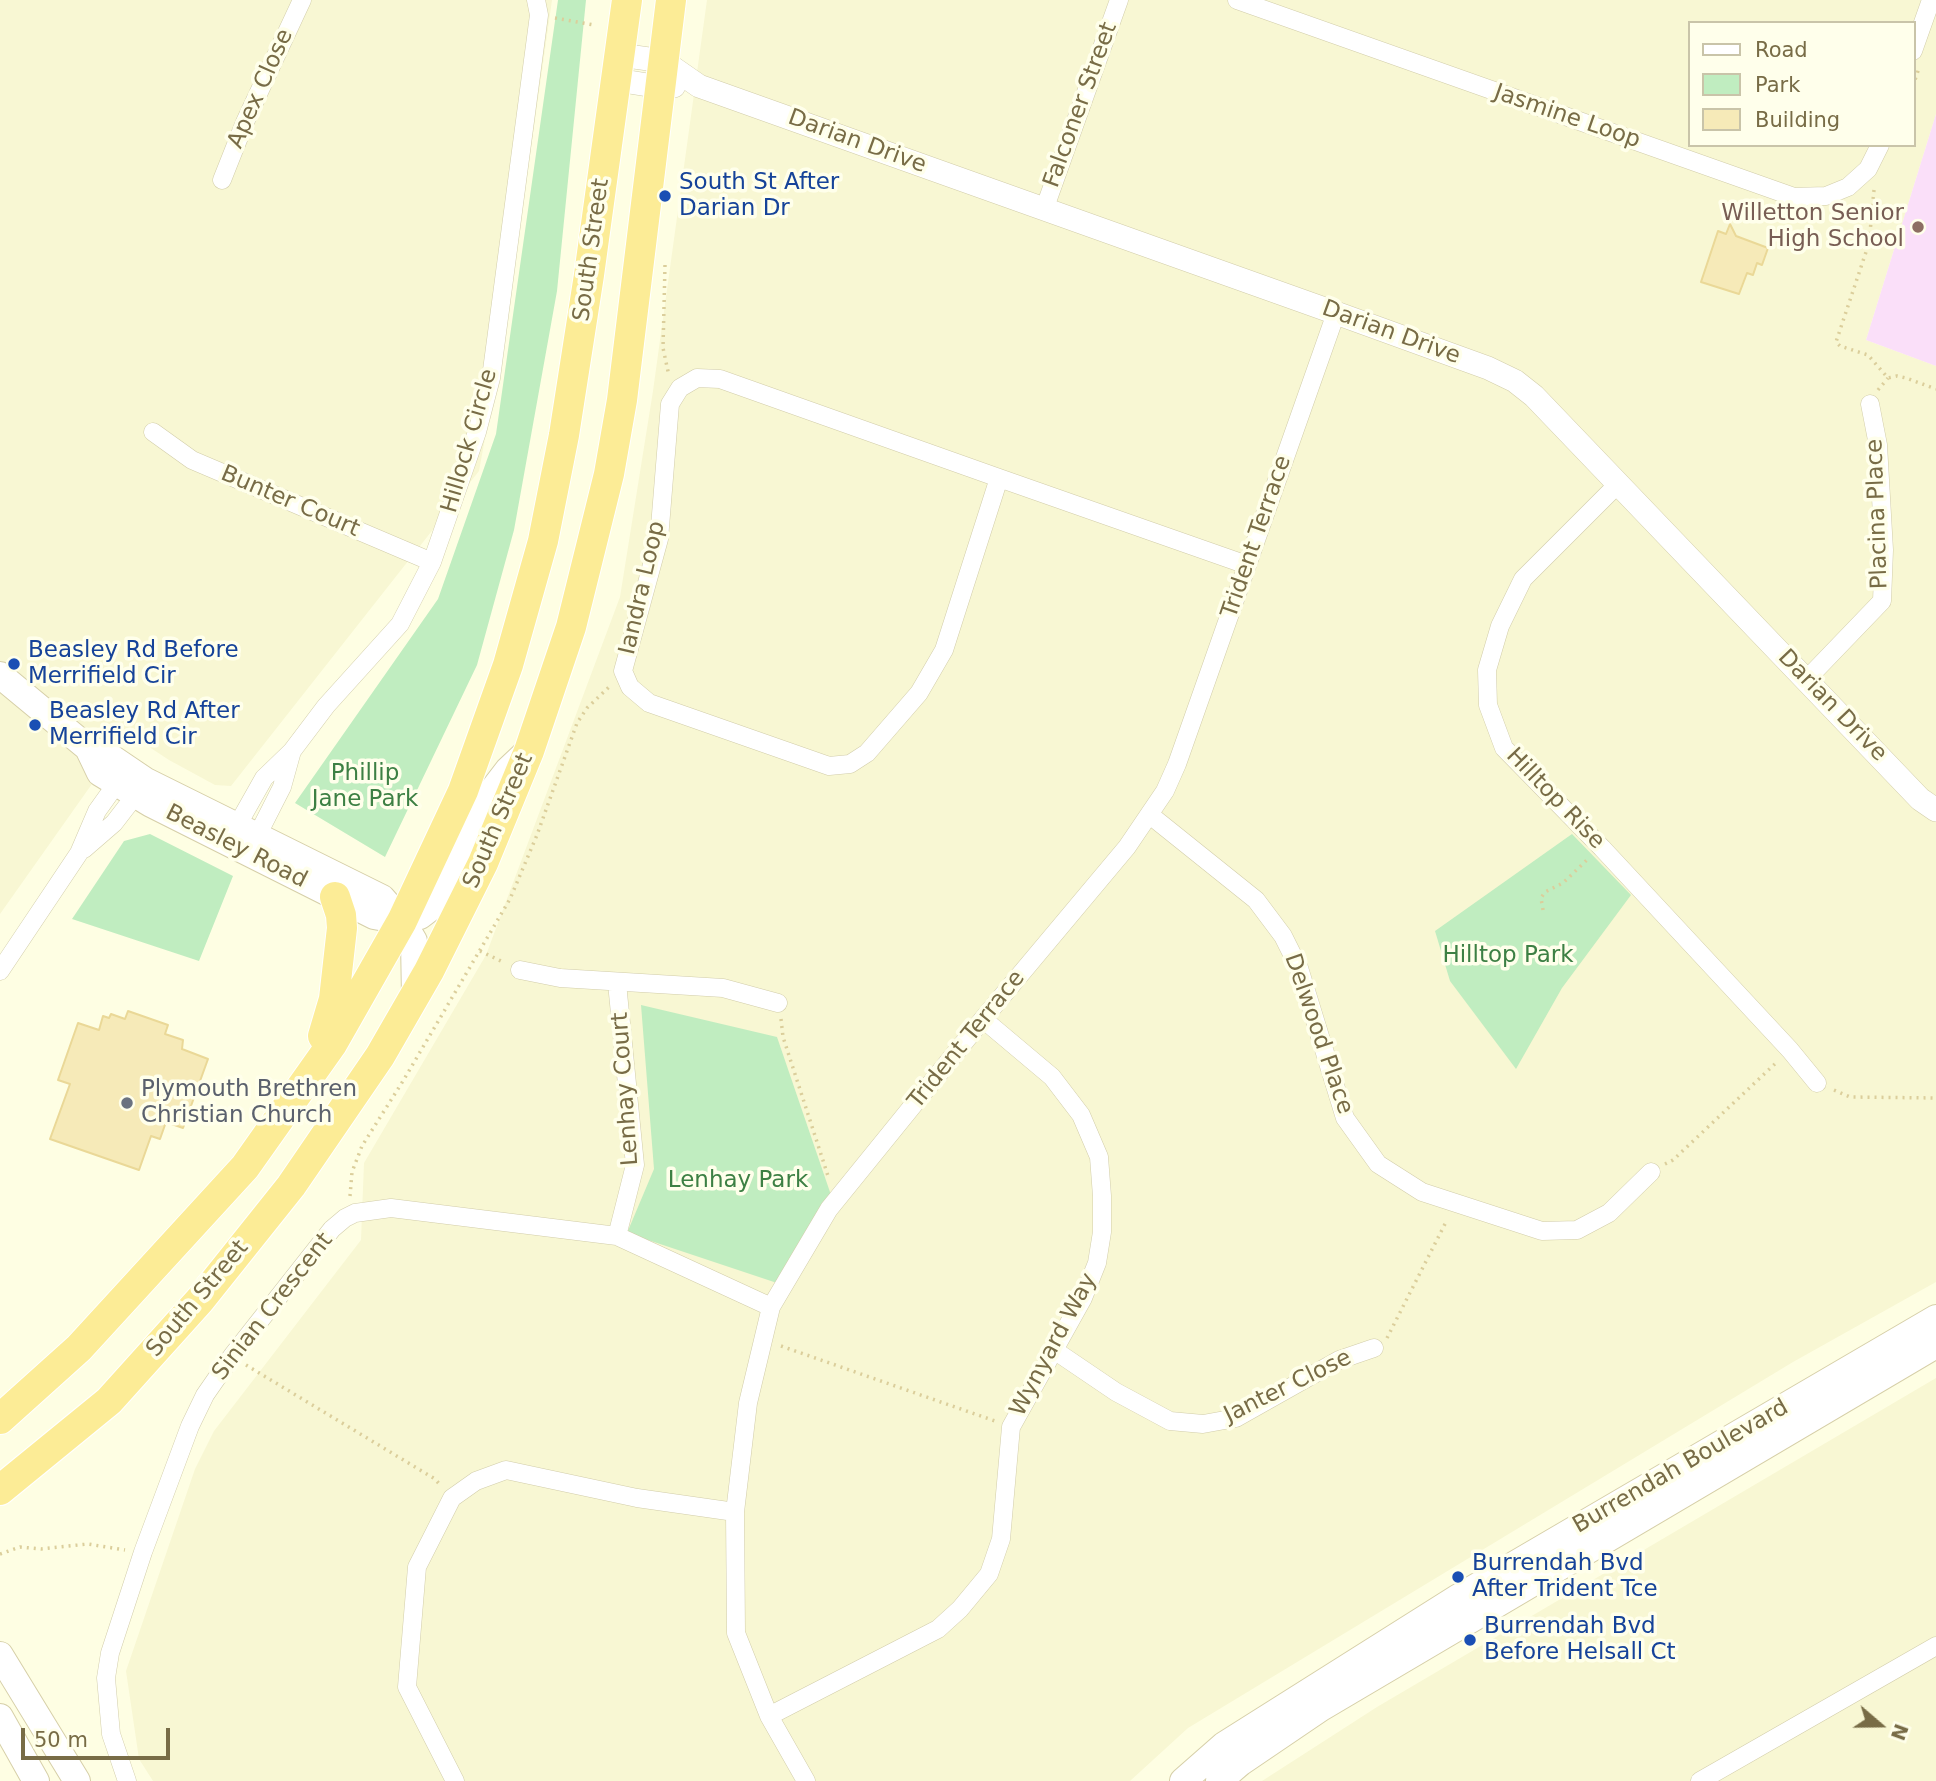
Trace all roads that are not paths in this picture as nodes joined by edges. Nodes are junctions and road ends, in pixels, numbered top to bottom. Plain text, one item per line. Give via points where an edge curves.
1 (302, 0) edge
2 (626, 0) edge
3 (671, 0) edge
4 (1119, 0) edge
5 (1237, 0) edge
6 (1931, 0) edge
7 (537, 8) edge
8 (1915, 45) edge
9 (619, 68) junction
10 (661, 74) junction
11 (1879, 147) edge
12 (222, 180) dead end
13 (1044, 211) junction
14 (1336, 313) junction
15 (1870, 404) dead end
16 (153, 432) dead end
17 (999, 478) junction
18 (1619, 482) junction
19 (432, 562) junction
20 (1247, 565) junction
21 (0, 675) edge
22 (1807, 679) junction
23 (529, 751) junction
24 (131, 782) junction
25 (1936, 810) edge
26 (1150, 815) junction
27 (243, 840) junction
28 (335, 897) junction
29 (402, 921) junction
30 (520, 970) road end
31 (0, 971) edge
32 (617, 983) junction
33 (415, 997) junction
34 (778, 1003) road end
35 (983, 1019) junction
36 (313, 1070) junction
37 (1817, 1083) road end
38 (1651, 1172) road end
39 (617, 1236) junction
40 (771, 1307) junction
41 (1936, 1318) edge
42 (1936, 1345) edge
43 (1374, 1348) road end
44 (1054, 1350) junction
45 (0, 1419) edge
46 (0, 1490) edge
47 (734, 1512) junction
48 (1936, 1646) edge
49 (0, 1655) edge
50 (769, 1716) junction
51 (0, 1717) edge
52 (36, 1781) edge
53 (77, 1781) edge
54 (127, 1781) edge
55 (456, 1781) edge
56 (806, 1781) edge
57 (1183, 1781) edge
58 (1219, 1781) edge
59 (1700, 1781) edge

1 - 12 street, Apex Close
2 - 9 highway, South Street
3 - 10 highway, South Street
4 - 13 street, Falconer Street
5 - 11 street, Jasmine Loop via 1794,197 1826,196 1848,187 1868,169
6 - 8 street
7 - 19 street, Hillock Circle via 491,378
9 - 10 street, Darian Drive
9 - 29 highway, South Street via 564,435 543,541 508,665 463,791
10 - 13 street, Darian Drive
10 - 23 highway, South Street via 609,474 572,626
13 - 14 street, Darian Drive
14 - 18 street, Darian Drive via 1516,381
14 - 20 street, Trident Terrace
15 - 22 street, Placina Place via 1878,445 1882,601
16 - 19 street, Bunter Court via 192,460
17 - 17 street, Iandra Loop via 720,379 697,378 680,388 670,404 659,539 623,671 630,687 649,703 829,765 850,764 867,753 919,693 944,650
17 - 20 street
18 - 22 street, Darian Drive
18 - 37 street, Hilltop Rise via 1523,579 1500,626 1487,670 1488,705 1504,748
19 - 27 street, Hillock Circle via 400,624 264,778
20 - 26 street, Trident Terrace via 1177,764
21 - 24 main road, Beasley Road via 88,748 100,773
22 - 25 street, Darian Drive via 1920,799
23 - 29 main road via 485,800 437,903 420,916
23 - 33 highway, South Street via 466,898
24 - 27 main road, Beasley Road
24 - 31 street via 114,823 79,853
26 - 35 street, Trident Terrace
26 - 38 street, Delwood Place via 1256,900 1283,936 1299,968 1345,1118 1378,1164 1422,1192 1542,1230 1577,1230 1609,1213
27 - 28 main road, Beasley Road
27 - 29 main road, Beasley Road via 382,898
28 - 29 main road, Beasley Road via 373,916
28 - 36 highway via 342,928 338,970
29 - 33 main road, Beasley Road via 414,941
29 - 36 highway, South Street
30 - 32 street, Lenhay Court
32 - 34 street, Lenhay Court via 723,988
32 - 39 street, Lenhay Court via 635,1165
33 - 46 highway, South Street via 291,1186 200,1300 109,1401
35 - 40 street, Trident Terrace via 829,1209
35 - 44 street, Wynyard Way via 1052,1077 1081,1115 1099,1157 1102,1232 1097,1263
36 - 45 highway, South Street via 245,1167 79,1348
39 - 40 street
39 - 54 street, Sinian Crescent via 391,1208 355,1213 332,1229 205,1395 143,1552 106,1678 111,1734
40 - 47 street, Trident Terrace via 748,1403
41 - 57 main road, Burrendah Boulevard via 1457,1598 1224,1745
42 - 58 main road, Burrendah Boulevard via 1321,1708
43 - 44 street, Janter Close via 1339,1360 1236,1418 1203,1424 1170,1421
44 - 50 street, Wynyard Way via 1011,1426 1001,1539 989,1574 968,1601 938,1629
47 - 50 street, Trident Terrace via 736,1633
47 - 55 street via 637,1498 506,1470 476,1480 452,1498 417,1567 407,1687
48 - 59 street
49 - 53 main road
50 - 56 street, Trident Terrace
51 - 52 main road

